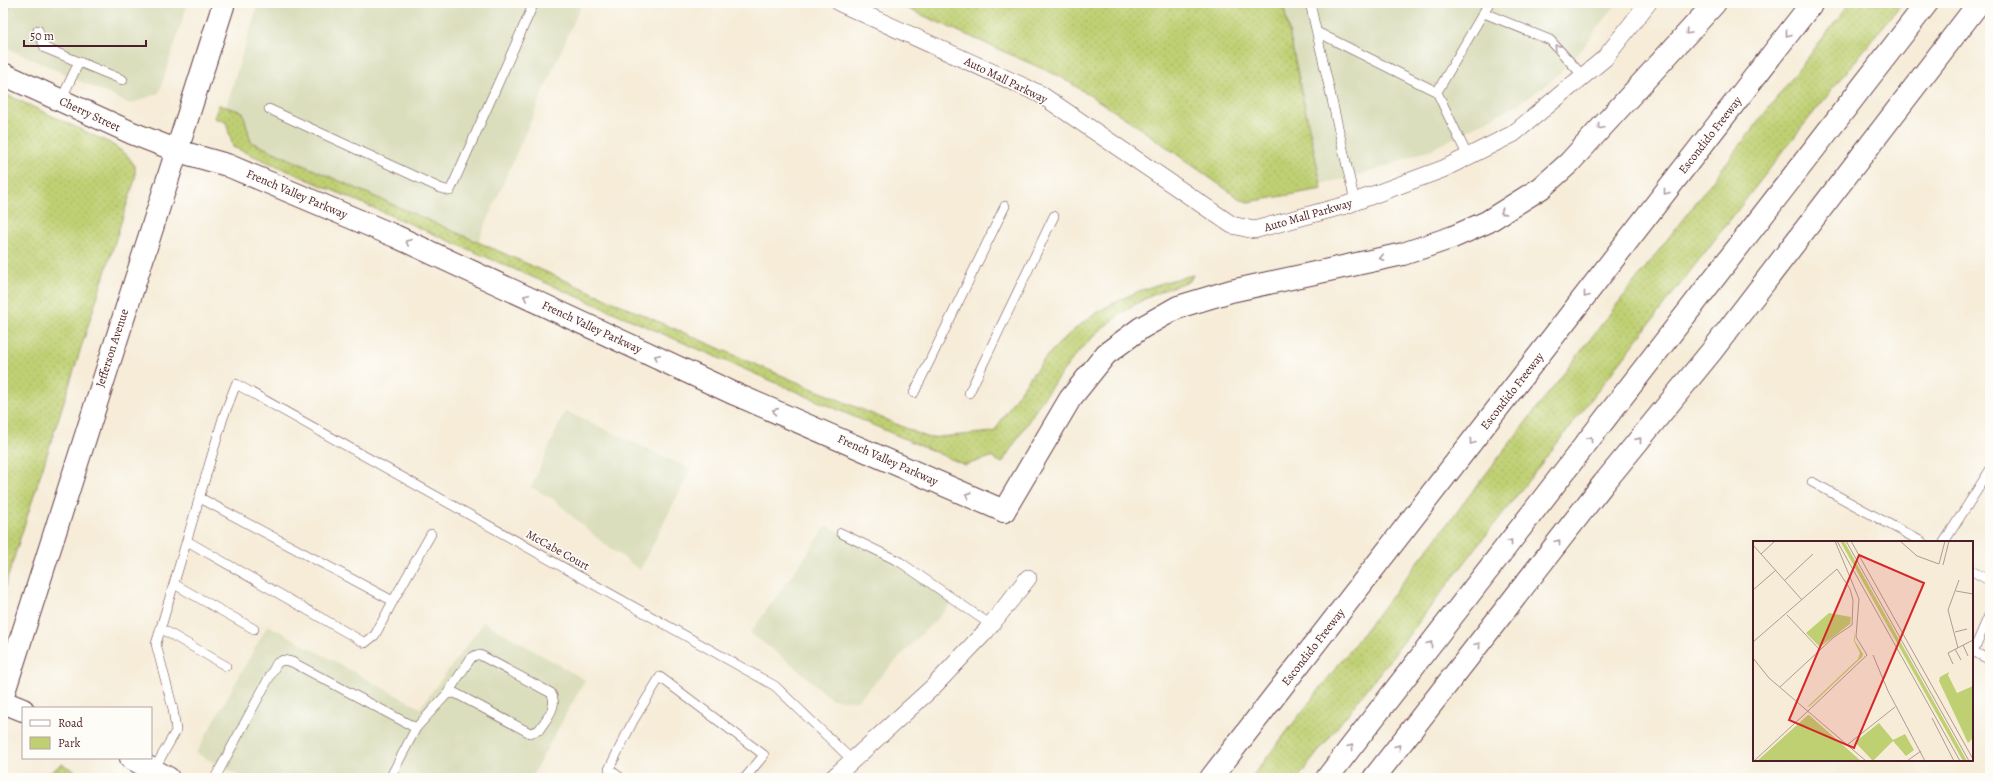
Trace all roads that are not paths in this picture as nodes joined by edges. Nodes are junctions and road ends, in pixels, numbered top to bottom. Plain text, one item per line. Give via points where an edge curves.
1 (5, 3) edge
2 (224, 3) edge
3 (534, 3) edge
4 (1310, 3) edge
5 (1489, 3) edge
6 (1648, 3) edge
7 (1715, 3) edge
8 (1812, 3) edge
9 (1927, 3) edge
10 (1979, 3) edge
11 (851, 5) edge
12 (3, 8) edge
13 (1484, 13) junction
14 (38, 30) dead end
15 (1317, 32) junction
16 (79, 62) junction
17 (3, 74) edge
18 (1583, 76) junction
19 (123, 80) dead end
20 (1437, 92) junction
21 (61, 100) junction
22 (269, 109) dead end
23 (178, 151) junction
24 (1468, 157) junction
25 (1355, 202) junction
26 (1005, 206) dead end
27 (1054, 216) dead end
28 (914, 393) dead end
29 (969, 393) dead end
30 (1990, 470) edge
31 (1812, 482) dead end
32 (200, 498) junction
33 (841, 533) dead end
34 (431, 534) dead end
35 (186, 541) junction
36 (1920, 541) edge
37 (1945, 541) edge
38 (1973, 572) edge
39 (1028, 578) dead end
40 (1990, 581) edge
41 (174, 584) junction
42 (393, 601) junction
43 (1990, 613) edge
44 (991, 625) junction
45 (160, 628) junction
46 (254, 629) dead end
47 (1973, 649) edge
48 (1973, 652) edge
49 (1990, 660) edge
50 (226, 666) dead end
51 (3, 694) edge
52 (446, 694) junction
53 (3, 702) edge
54 (22, 710) edge
55 (416, 728) junction
56 (133, 759) edge
57 (852, 760) junction
58 (157, 775) edge
59 (215, 778) edge
60 (390, 778) edge
61 (621, 778) edge
62 (744, 778) edge
63 (833, 778) edge
64 (1211, 778) edge
65 (1327, 778) edge
66 (1374, 778) edge

1 - 12 lane
2 - 23 main road, Jefferson Avenue
3 - 22 lane via 450,191
4 - 15 lane
5 - 13 lane
6 - 18 street, Auto Mall Parkway via 1604,58
7 -> 23 main road, French Valley Parkway via 1569,163 1541,188 1487,222 1454,237 1403,254 1231,291 1178,307 1141,328 1106,354 1070,399 1004,511 736,394 395,236 227,164
8 -> 64 main road, Escondido Freeway
65 -> 9 main road
66 -> 10 main road via 1599,489 1715,346
11 - 25 street, Auto Mall Parkway via 1040,94 1232,225 1254,230
18 -> 13 lane via 1550,40
13 - 20 lane
14 - 16 lane via 45,48
15 - 20 lane
15 - 25 lane
16 - 19 lane
16 - 21 lane
17 - 21 main road, Cherry Street
18 - 24 street, Auto Mall Parkway via 1513,134
20 - 24 lane
21 - 23 main road, Cherry Street
23 - 51 main road, Jefferson Avenue via 134,279
24 - 25 street, Auto Mall Parkway
26 - 28 lane
27 - 29 lane
30 - 37 lane
31 - 36 lane
32 - 35 lane
32 - 42 lane
32 - 57 lane, McCabe Court via 223,418 236,384 775,686
33 - 44 lane via 900,562
34 - 42 lane
35 - 41 lane
35 - 42 lane via 365,643 375,635
38 - 40 lane
39 - 44 street
41 - 45 lane
41 - 46 lane
43 - 47 lane
44 - 57 street via 932,688
45 - 50 lane
45 - 58 lane via 156,644 173,709 176,731
48 - 49 lane
52 - 52 lane via 470,658 480,655 551,693 554,702 539,730 530,733 455,693
52 - 55 lane
53 - 54 main road
55 - 59 lane via 292,662 283,660 277,663
55 - 60 lane
56 - 58 main road
57 - 63 street
61 - 62 lane via 609,769 660,677 764,755

